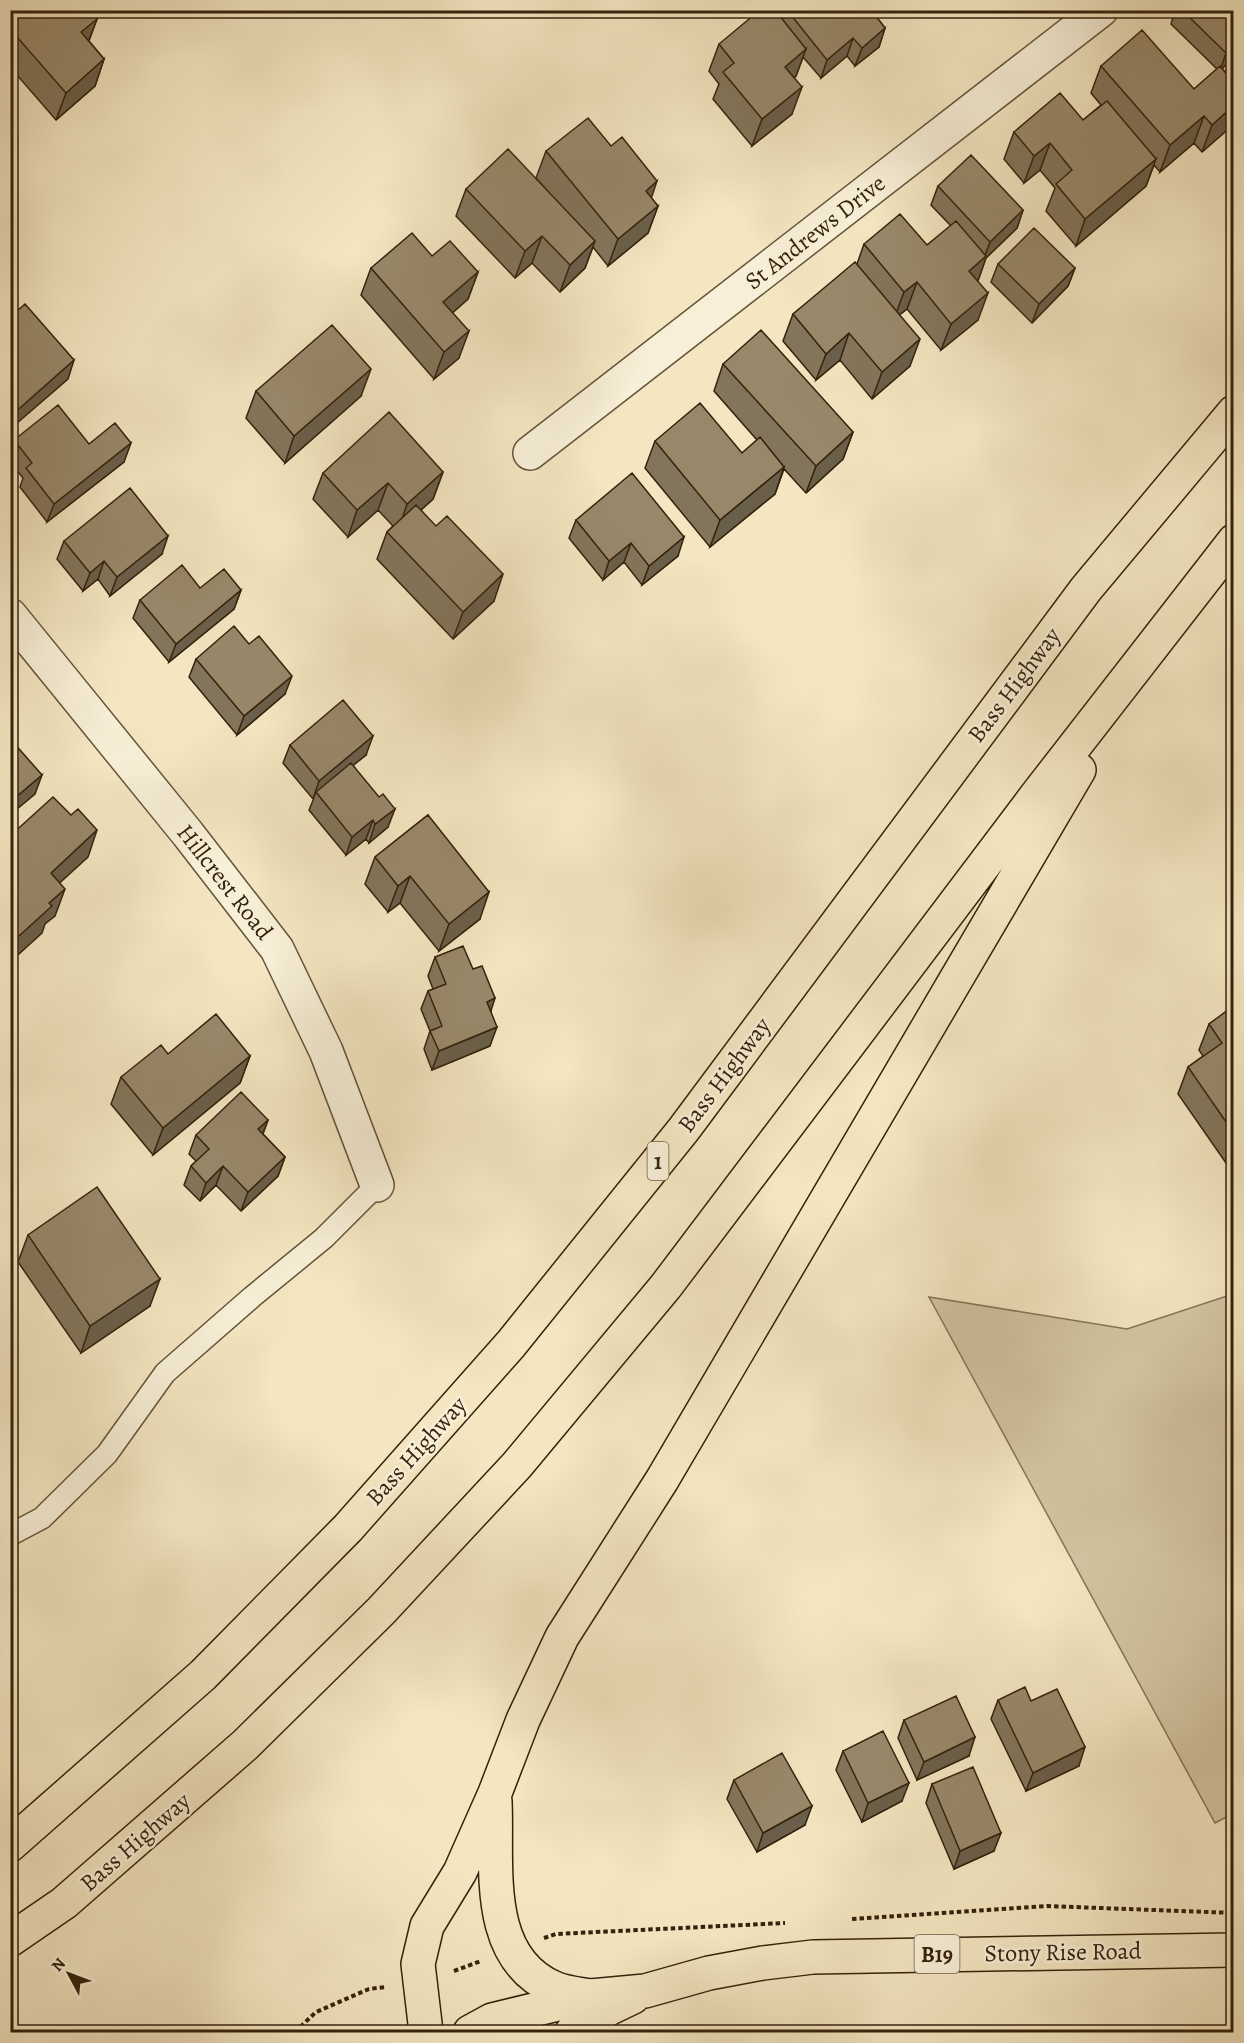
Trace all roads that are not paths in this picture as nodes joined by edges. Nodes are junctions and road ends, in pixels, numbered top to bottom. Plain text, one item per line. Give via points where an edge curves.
1 (1101, 10) edge
2 (1233, 412) edge
3 (530, 453) dead end
4 (1233, 542) edge
5 (10, 615) edge
6 (377, 1185) joint
7 (10, 1535) edge
8 (495, 1794) junction
9 (10, 1845) edge
10 (10, 1940) edge
11 (1233, 1950) edge
12 (645, 1991) junction
13 (591, 1996) junction
14 (426, 2032) edge
15 (470, 2032) edge
16 (573, 2032) edge

1 - 3 street, St Andrews Drive
2 - 9 main road, Bass Highway / 1 via 1086,589 684,1129 511,1344 348,1528 211,1667
4 - 8 main road via 1074,776 662,1480 562,1637 523,1720
4 - 10 main road, Bass Highway via 666,1286 518,1465 381,1611 245,1745 64,1903
5 - 6 street, Hillcrest Road via 277,949 326,1051
6 - 7 lane via 324,1238 165,1373 107,1454 42,1518
8 - 13 main road via 497,1908 507,1943 530,1972 554,1988
8 - 14 main road via 460,1872 427,1926 418,1964
11 - 12 main road, Stony Rise Road / B19 via 813,1957 709,1973
12 - 13 main road, Stony Rise Road / B19
12 - 16 main road, Stony Rise Road / B19
13 - 15 main road, Stony Rise Road / B19 via 492,2020

